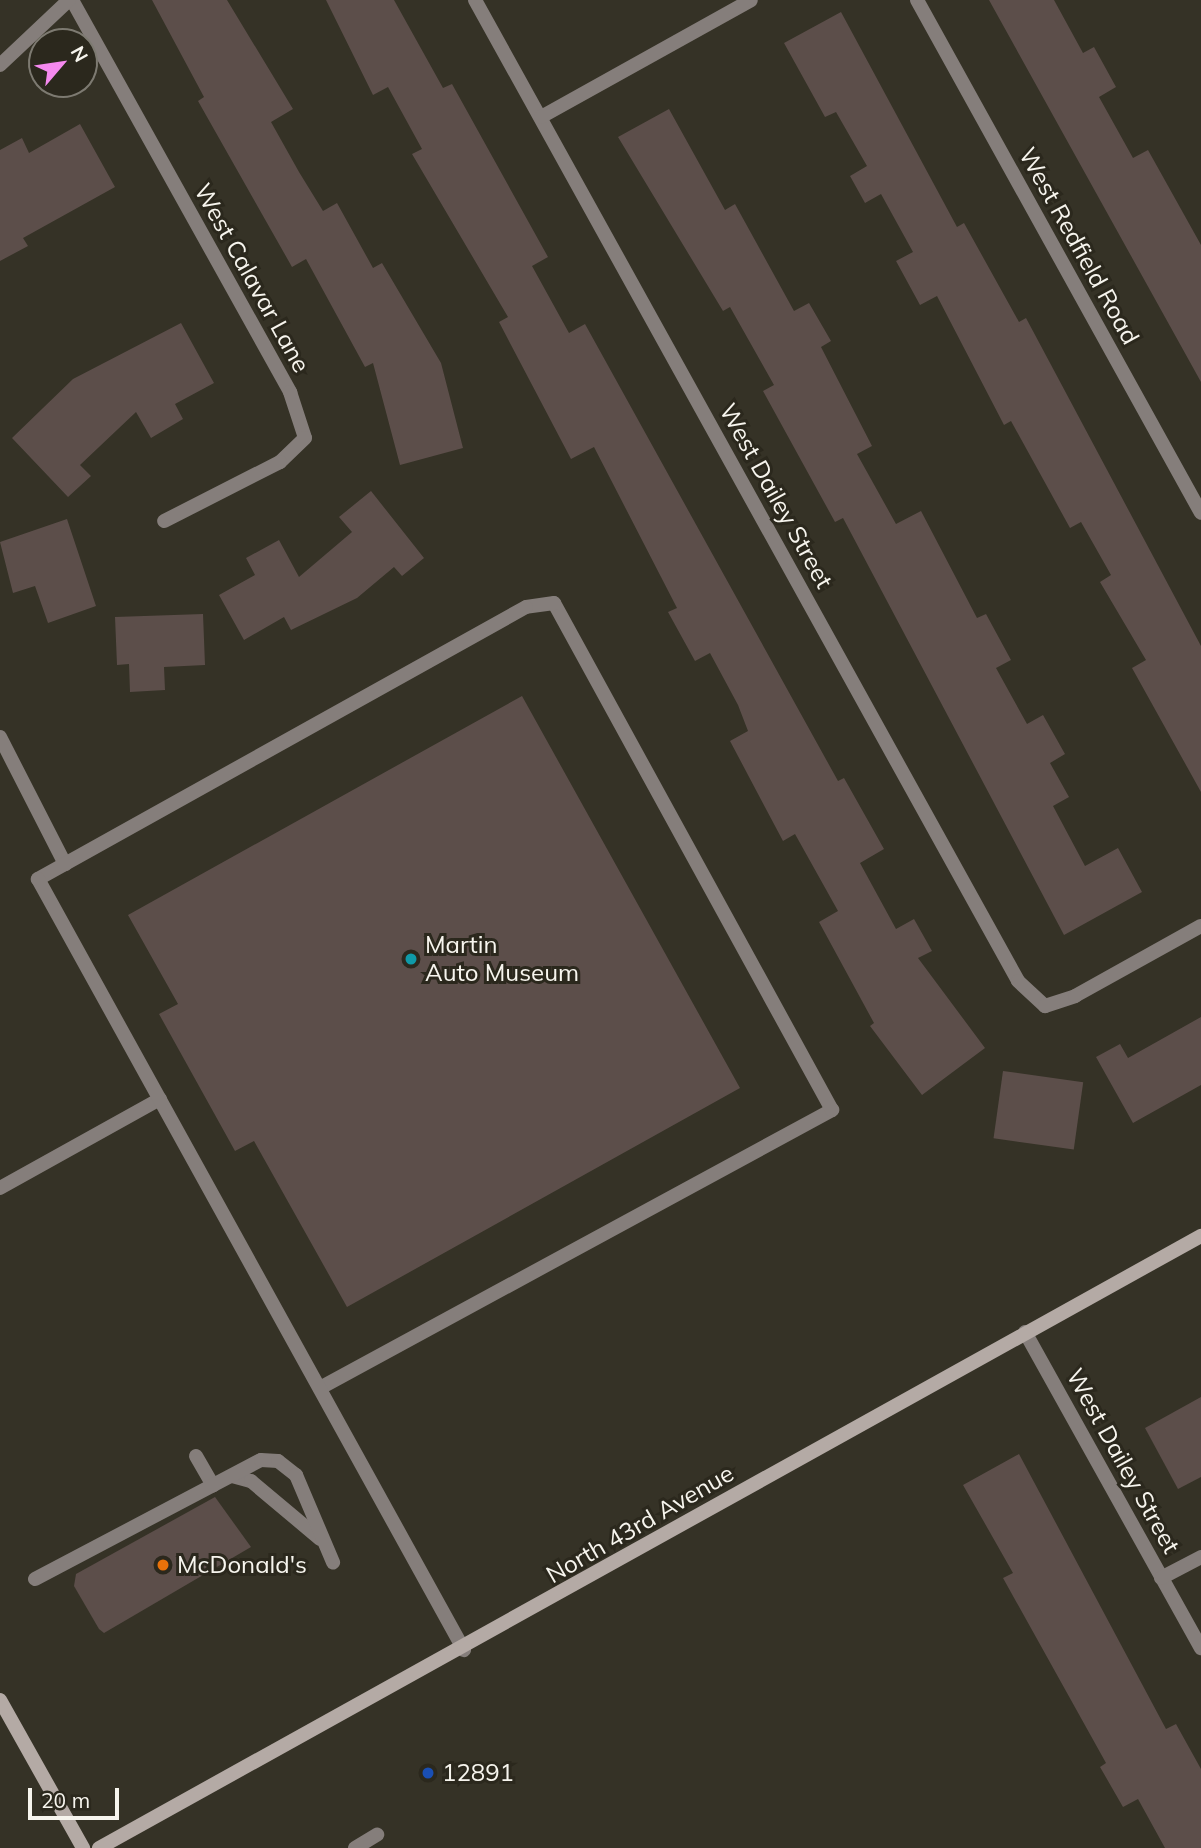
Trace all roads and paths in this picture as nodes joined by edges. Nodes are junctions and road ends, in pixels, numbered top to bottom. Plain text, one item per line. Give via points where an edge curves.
1 (70, 0) edge
2 (475, 0) edge
3 (751, 0) edge
4 (917, 0) edge
5 (0, 65) edge
6 (541, 117) junction
7 (1201, 513) edge
8 (164, 521) dead end
9 (0, 737) edge
10 (65, 864) junction
11 (1201, 926) edge
12 (160, 1100) junction
13 (0, 1188) edge
14 (1201, 1236) edge
15 (1025, 1332) junction
16 (320, 1388) junction
17 (196, 1456) dead end
18 (232, 1476) junction
19 (213, 1486) junction
20 (320, 1539) junction
21 (1201, 1556) edge
22 (333, 1562) dead end
23 (1161, 1578) junction
24 (35, 1579) dead end
25 (1201, 1648) edge
26 (464, 1650) junction
27 (0, 1700) edge
28 (377, 1835) dead end
29 (83, 1848) edge
30 (99, 1848) edge
31 (355, 1848) edge

1 - 5 street
1 - 8 street, West Calavar Lane via 290,393 305,438 280,462
2 - 6 street, West Dailey Street
3 - 6 street
4 - 7 street, West Redfield Road
6 - 11 street, West Dailey Street via 1018,981 1045,1006 1075,996
9 - 10 street
10 - 12 street via 38,878
10 - 16 street via 526,607 554,603 832,1110
12 - 13 street
12 - 16 street
14 - 15 main road, North 43rd Avenue
15 - 23 street, West Dailey Street
15 - 26 main road, North 43rd Avenue
16 - 26 street
17 - 19 street
18 - 19 street
18 - 20 street via 251,1481
18 - 20 street via 261,1460 289,1468 312,1504
19 - 24 street
20 - 22 street
21 - 23 street
23 - 25 street, West Dailey Street
26 - 30 main road, North 43rd Avenue
27 - 29 main road
28 - 31 street

